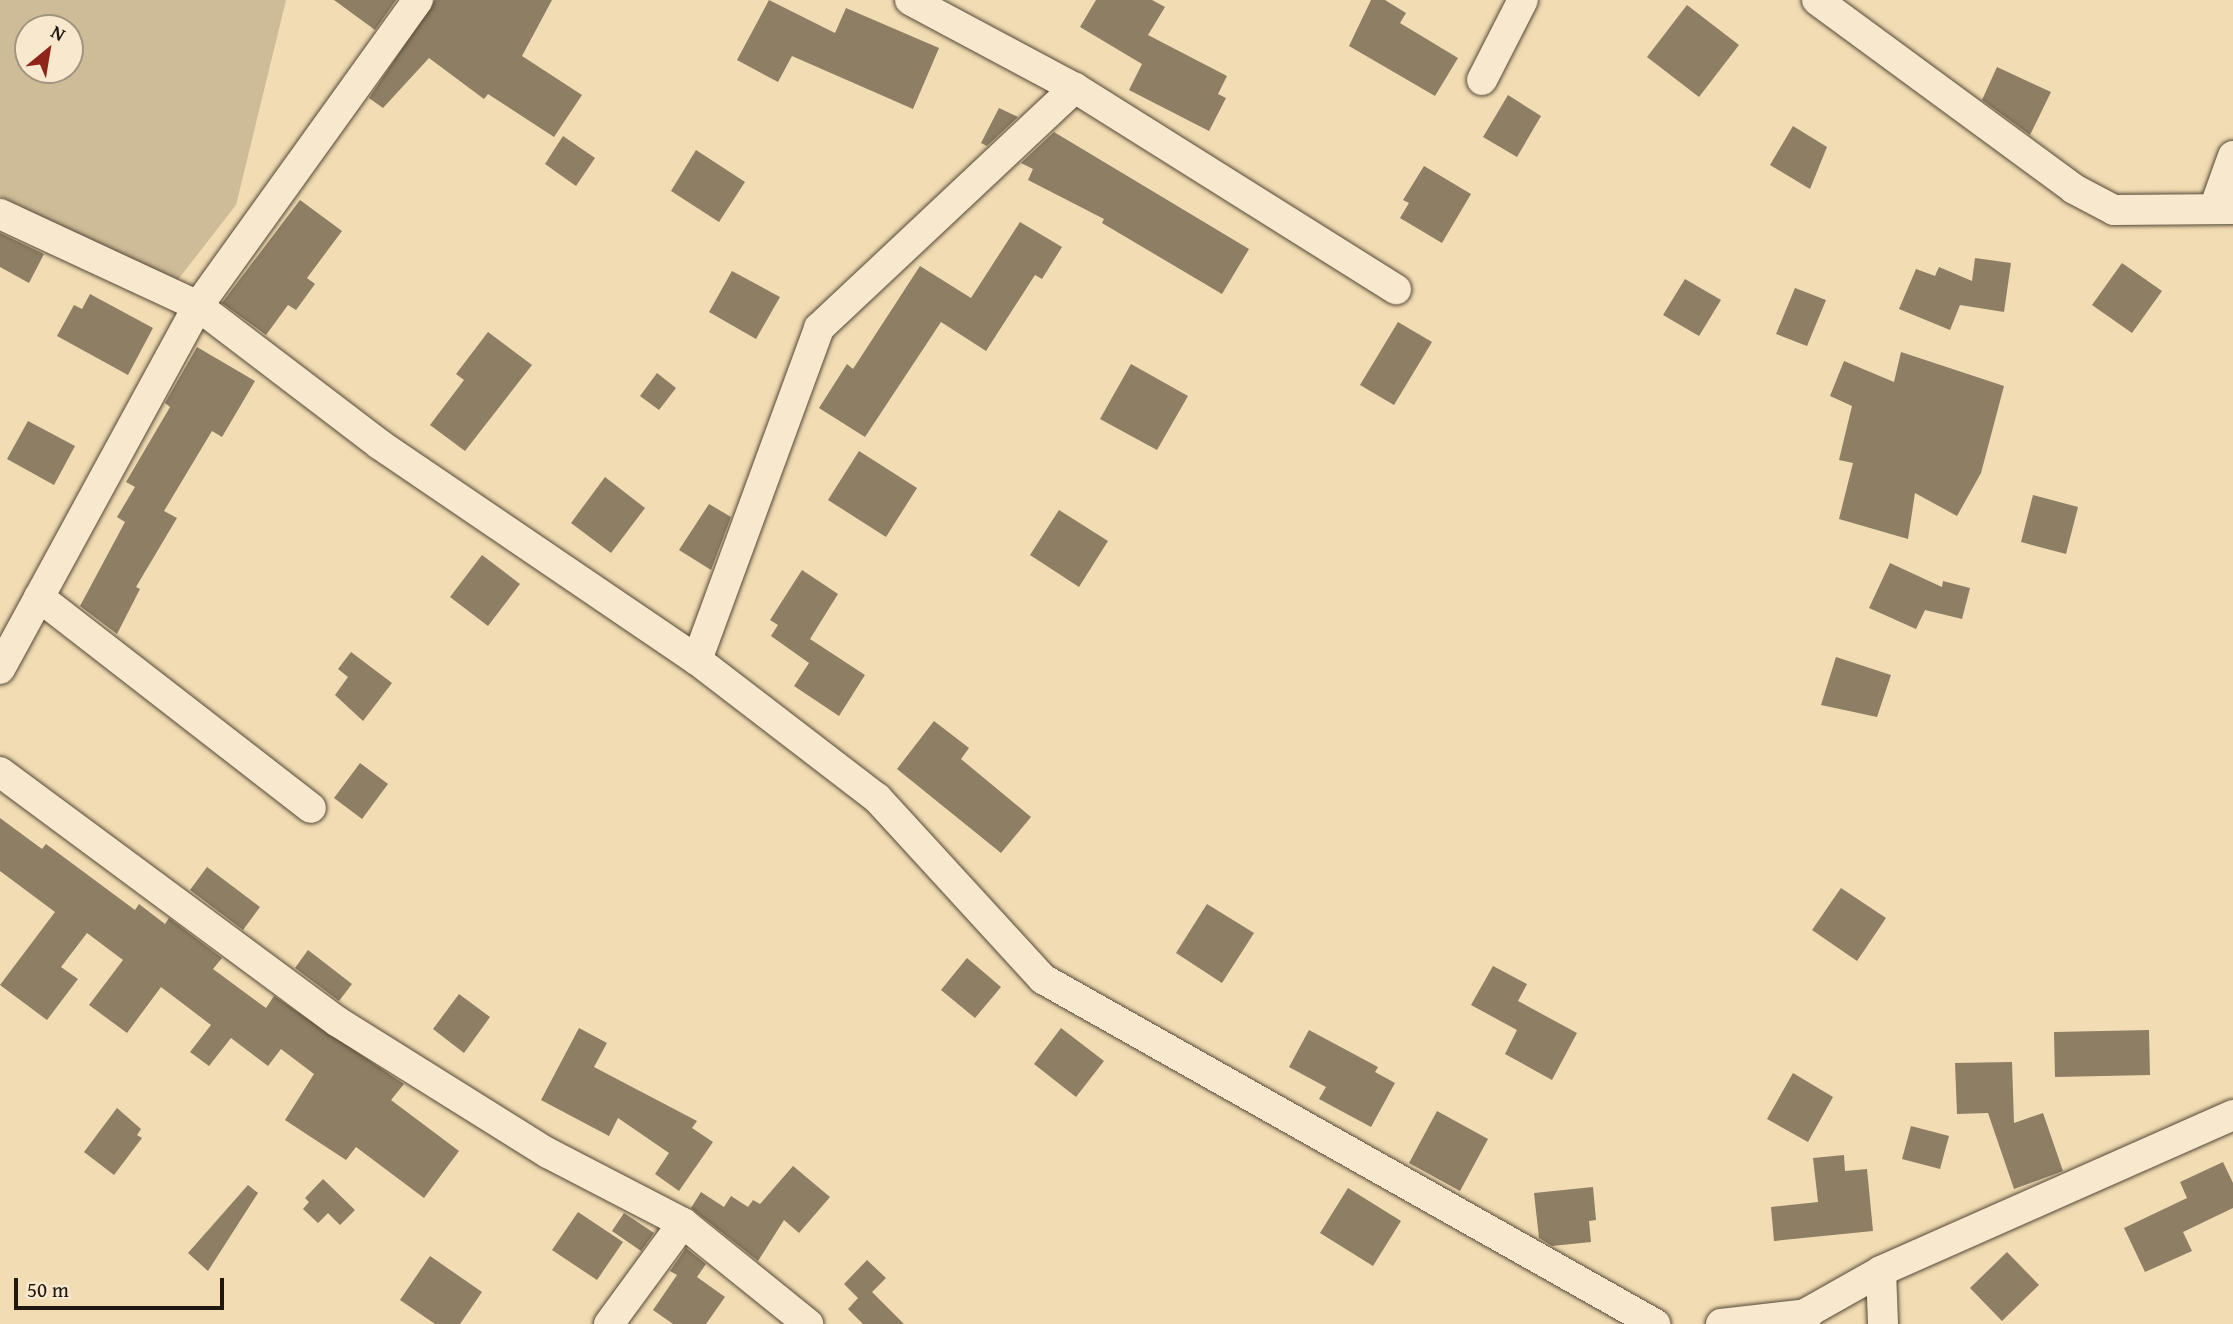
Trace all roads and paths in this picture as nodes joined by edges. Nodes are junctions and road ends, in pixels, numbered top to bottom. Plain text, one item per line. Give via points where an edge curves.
1 (418, 0) edge
2 (910, 0) edge
3 (1523, 0) edge
4 (1817, 0) edge
5 (1482, 80) dead end
6 (1075, 88) junction
7 (2233, 156) edge
8 (2224, 208) edge
9 (0, 214) edge
10 (1396, 289) dead end
11 (198, 306) junction
12 (39, 597) junction
13 (697, 660) junction
14 (0, 669) edge
15 (0, 772) edge
16 (311, 808) dead end
17 (2233, 1115) edge
18 (683, 1223) junction
19 (1881, 1271) junction
20 (1799, 1319) edge
21 (609, 1324) edge
22 (808, 1324) edge
23 (1655, 1324) edge
24 (1721, 1324) edge
25 (1883, 1324) edge

1 - 11 street
2 - 6 street
3 - 5 street
4 - 8 street via 2074,189 2114,211
6 - 10 street
6 - 13 street via 820,328
7 - 8 street
9 - 11 street
11 - 12 street
11 - 13 street via 379,444
12 - 14 street
12 - 16 street
13 - 23 street via 877,798 1043,979
15 - 18 street via 338,1022 548,1153
17 - 19 street
18 - 21 street
18 - 22 street
19 - 20 street
19 - 25 street
20 - 24 street

